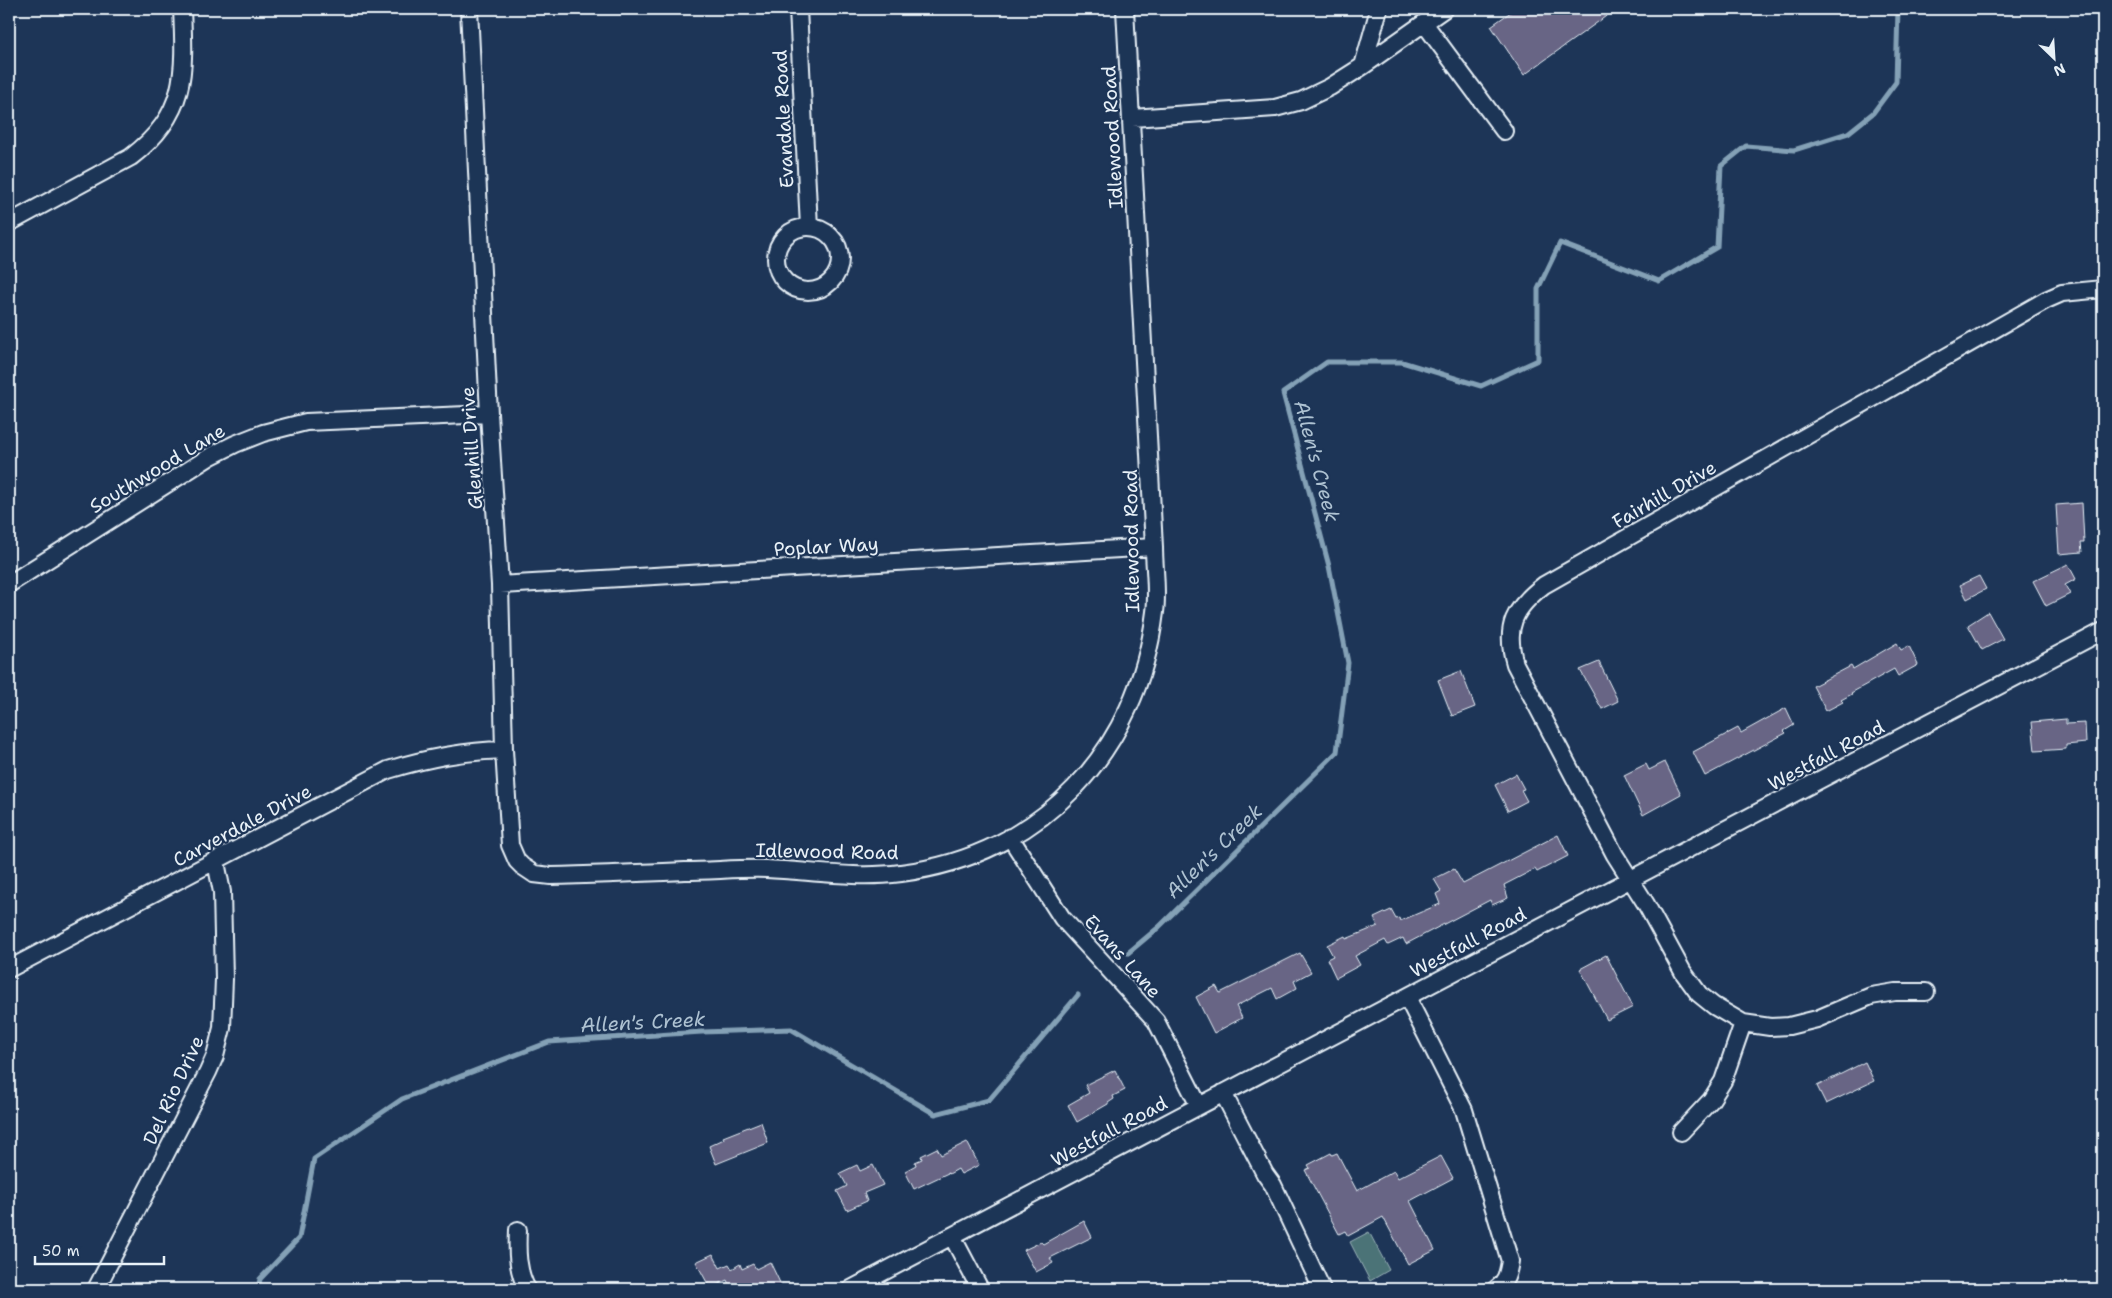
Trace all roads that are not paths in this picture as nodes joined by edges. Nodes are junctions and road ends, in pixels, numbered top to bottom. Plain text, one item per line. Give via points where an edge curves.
1 (182, 9) edge
2 (470, 9) edge
3 (798, 9) edge
4 (1125, 9) edge
5 (1379, 9) edge
6 (1444, 9) edge
7 (1424, 24) junction
8 (1363, 66) junction
9 (1132, 118) junction
10 (1504, 131) dead end
11 (9, 223) edge
12 (809, 227) dead end
13 (2103, 289) edge
14 (489, 414) junction
15 (1154, 547) junction
16 (9, 584) edge
17 (500, 585) junction
18 (2103, 631) edge
19 (504, 750) junction
20 (1010, 837) junction
21 (216, 862) junction
22 (534, 874) joint
23 (1631, 880) junction
24 (9, 969) edge
25 (1926, 992) dead end
26 (1407, 997) junction
27 (1743, 1023) junction
28 (1223, 1094) junction
29 (1199, 1106) junction
30 (1681, 1132) dead end
31 (518, 1230) dead end
32 (952, 1236) junction
33 (96, 1289) edge
34 (527, 1289) edge
35 (851, 1289) edge
36 (980, 1289) edge
37 (1322, 1289) edge
38 (1496, 1289) edge

1 - 11 street via 182,78 178,96 164,126 131,157
2 - 14 street, Glenhill Drive
3 - 12 street, Evandale Road
4 - 9 street, Idlewood Road
5 - 8 street
6 - 7 street
7 - 8 street
7 - 10 street
8 - 9 street via 1301,101 1275,108
9 - 15 street, Idlewood Road
13 - 23 street, Fairhill Drive via 2062,293 2046,300 1544,585 1519,610 1509,635 1515,664
14 - 16 street, Southwood Lane via 326,420 288,425 263,433 211,456
14 - 17 street, Glenhill Drive
15 - 17 street, Poplar Way
15 - 20 street, Idlewood Road via 1155,610 1146,662 1124,720 1093,768 1062,800
17 - 19 street, Glenhill Drive
18 - 23 street, Westfall Road
19 - 21 street, Carverdale Drive via 455,753 388,770
19 - 22 street, Glenhill Drive via 510,845 517,861
20 - 22 street, Idlewood Road via 958,860 901,873 838,875 766,869
20 - 29 street, Evans Lane via 1062,918 1156,1022
21 - 24 street, Carverdale Drive
21 - 33 street, Del Rio Drive via 222,892 224,979 219,1043 208,1072
23 - 26 street, Westfall Road
23 - 27 street, Fairhill Drive via 1690,983 1714,1006
25 - 27 street via 1871,996 1817,1019 1789,1026
26 - 28 street, Westfall Road
26 - 38 street via 1464,1110 1510,1261 1503,1284
27 - 30 street via 1723,1081 1711,1100
28 - 29 street, Westfall Road
28 - 37 street via 1274,1185
29 - 32 street, Westfall Road
31 - 34 street via 519,1268
32 - 35 street, Westfall Road
32 - 36 street

